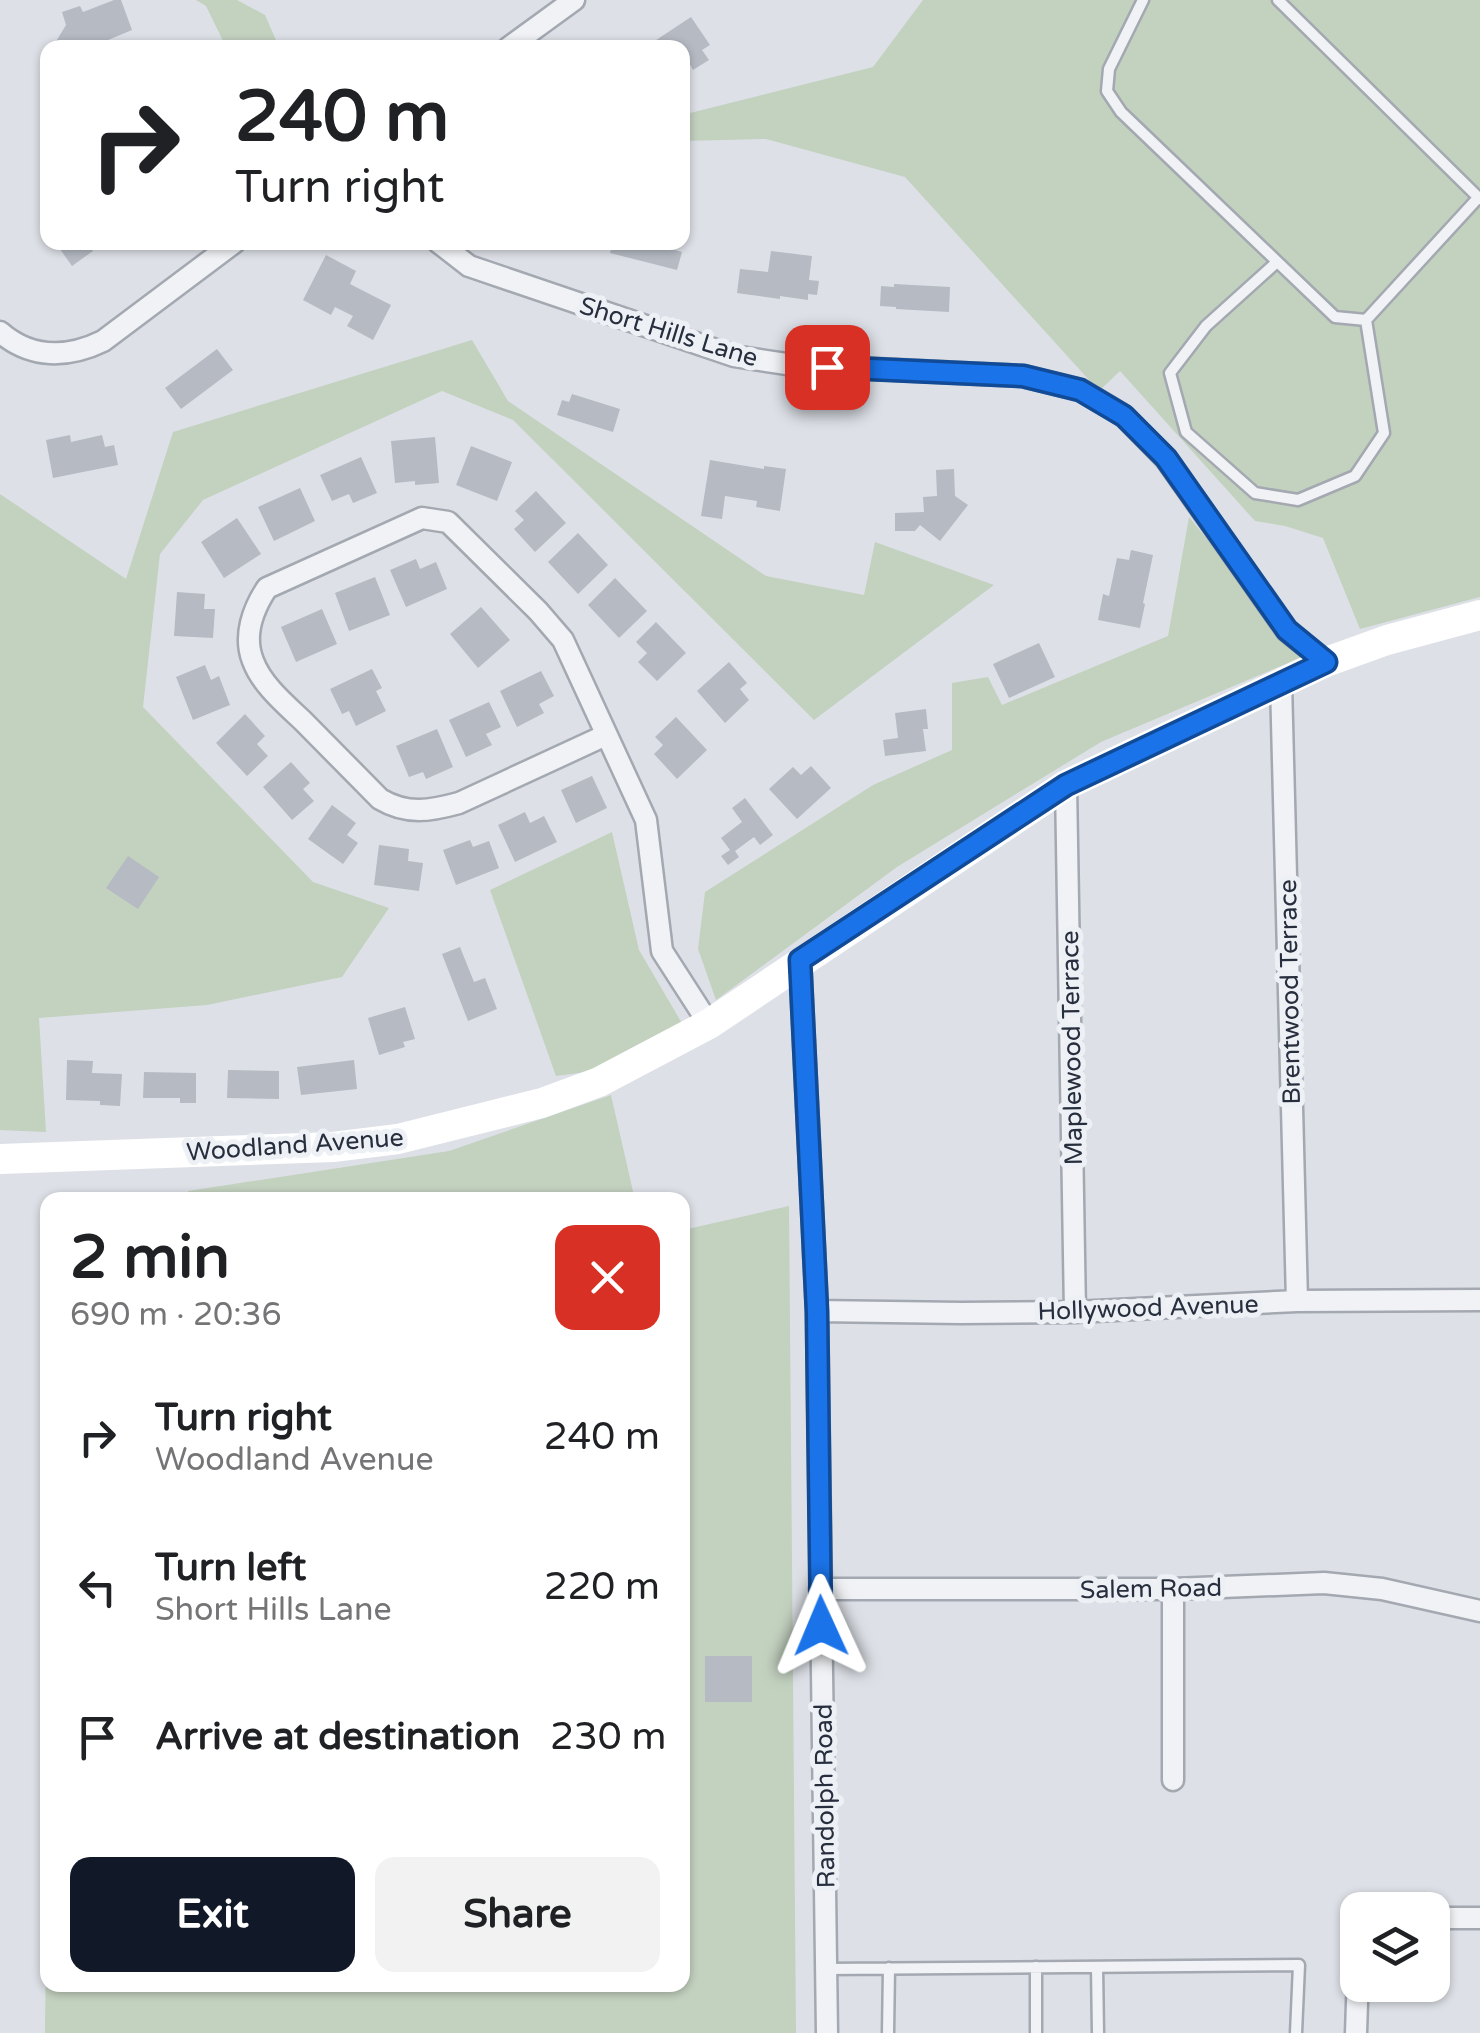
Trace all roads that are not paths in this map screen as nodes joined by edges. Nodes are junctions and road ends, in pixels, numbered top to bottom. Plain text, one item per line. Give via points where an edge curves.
1 (574, 0) edge
2 (1143, 0) edge
3 (1278, 0) edge
4 (519, 40) edge
5 (1479, 199) edge
6 (224, 250) edge
7 (448, 250) edge
8 (1277, 262) junction
9 (1366, 320) junction
10 (0, 332) edge
11 (1480, 615) edge
12 (1326, 662) junction
13 (1280, 683) junction
14 (606, 735) junction
15 (1066, 785) junction
16 (800, 960) junction
17 (709, 1024) junction
18 (0, 1159) edge
19 (1480, 1300) edge
20 (1296, 1301) junction
21 (817, 1312) junction
22 (1076, 1312) junction
23 (1173, 1588) junction
24 (820, 1590) junction
25 (1480, 1610) edge
26 (1173, 1780) dead end
27 (1450, 1918) edge
28 (1480, 1918) edge
29 (1098, 1966) junction
30 (1036, 1967) junction
31 (889, 1968) junction
32 (826, 1969) junction
33 (1357, 2002) edge
34 (827, 2033) edge
35 (888, 2033) edge
36 (1036, 2033) edge
37 (1098, 2033) edge
38 (1296, 2033) edge
39 (1356, 2033) edge

1 - 4 street
2 - 8 lane via 1110,69 1107,91
3 - 5 lane
5 - 9 lane
6 - 10 street via 88,348 36,352
7 - 12 street, Short Hills Lane via 469,266 734,356 1023,376 1080,390 1124,416 1166,458 1287,630
8 - 9 lane via 1335,317
8 - 9 lane via 1206,326 1170,373 1186,432 1255,493 1298,500 1355,476 1384,433
11 - 12 street, Woodland Avenue
12 - 13 street, Woodland Avenue
13 - 15 street, Woodland Avenue
13 - 20 street, Brentwood Terrace
14 - 14 street via 563,640 448,522 422,518 267,588 256,604 250,642 267,685 396,808 434,810 459,803
14 - 17 street via 646,820 662,951
15 - 16 street, Woodland Avenue
15 - 22 street, Maplewood Terrace
16 - 17 street, Woodland Avenue
16 - 21 street, Randolph Road
17 - 18 street, Woodland Avenue via 599,1082 526,1108 398,1139
19 - 20 street, Hollywood Avenue
20 - 22 street, Hollywood Avenue
21 - 22 street, Hollywood Avenue
21 - 24 street, Randolph Road
23 - 24 street, Salem Road
23 - 25 street, Salem Road via 1324,1583
23 - 26 street
24 - 32 street, Randolph Road
27 - 28 street
29 - 30 lane
29 - 37 lane
29 - 38 lane via 1299,1965
30 - 31 lane
30 - 36 lane
31 - 32 lane
31 - 35 lane
32 - 34 street, Randolph Road
33 - 39 street

